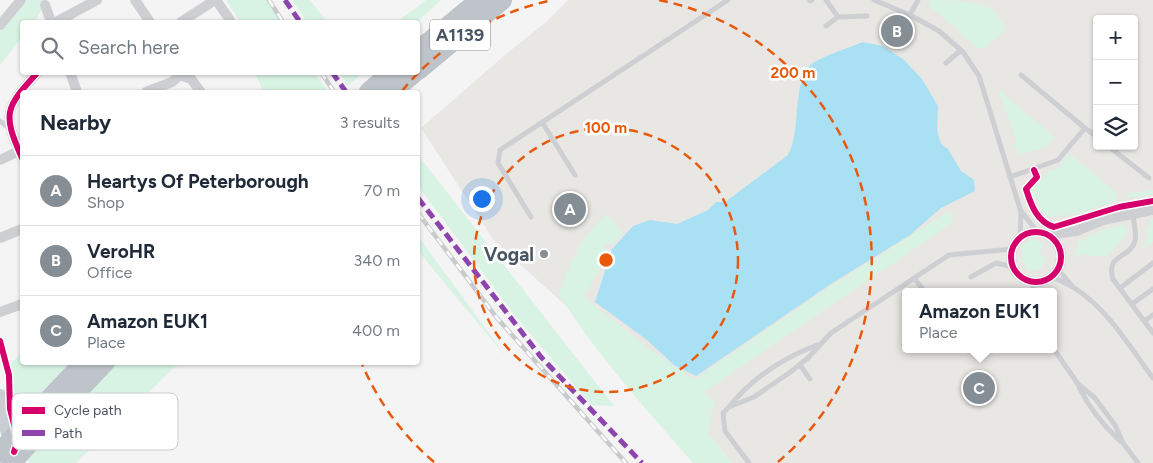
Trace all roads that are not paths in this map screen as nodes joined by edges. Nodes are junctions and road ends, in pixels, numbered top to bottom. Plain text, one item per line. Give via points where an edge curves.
1 (21, 0) edge
2 (97, 0) edge
3 (135, 0) edge
4 (215, 0) edge
5 (466, 0) edge
6 (504, 0) edge
7 (728, 0) edge
8 (826, 0) edge
9 (874, 0) edge
10 (918, 0) edge
11 (45, 4) dead end
12 (482, 7) edge
13 (910, 15) junction
14 (867, 16) dead end
15 (838, 17) junction
16 (50, 20) edge
17 (60, 20) edge
18 (149, 20) edge
19 (184, 20) edge
20 (230, 20) dead end
21 (0, 25) edge
22 (826, 26) dead end
23 (420, 47) edge
24 (420, 48) edge
25 (961, 50) junction
26 (946, 63) dead end
27 (420, 67) edge
28 (35, 75) edge
29 (71, 75) edge
30 (178, 75) edge
31 (182, 75) edge
32 (407, 75) edge
33 (1020, 75) dead end
34 (383, 85) edge
35 (22, 90) edge
36 (76, 90) edge
37 (151, 90) edge
38 (199, 90) edge
39 (20, 93) edge
40 (0, 121) edge
41 (542, 122) junction
42 (9, 128) junction
43 (1085, 128) junction
44 (1093, 134) edge
45 (1113, 150) edge
46 (20, 152) edge
47 (20, 154) edge
48 (0, 160) edge
49 (575, 175) dead end
50 (1010, 177) junction
51 (1149, 178) dead end
52 (1153, 210) edge
53 (1021, 212) junction
54 (1133, 212) junction
55 (531, 217) dead end
56 (20, 230) edge
57 (1076, 231) junction
58 (1042, 233) junction
59 (0, 238) edge
60 (1020, 238) junction
61 (1012, 249) junction
62 (1059, 249) junction
63 (1153, 263) edge
64 (1013, 267) junction
65 (1054, 272) junction
66 (970, 277) dead end
67 (914, 278) junction
68 (1035, 281) junction
69 (1073, 287) junction
70 (921, 288) edge
71 (1033, 288) edge
72 (1120, 288) junction
73 (1153, 289) edge
74 (1132, 304) junction
75 (20, 305) edge
76 (0, 312) edge
77 (1153, 315) edge
78 (1144, 321) junction
79 (1153, 333) edge
80 (819, 345) junction
81 (1056, 353) edge
82 (82, 365) edge
83 (102, 365) edge
84 (800, 365) junction
85 (1153, 378) edge
86 (810, 379) dead end
87 (1078, 384) junction
88 (61, 393) edge
89 (71, 393) edge
90 (0, 397) edge
91 (729, 407) junction
92 (12, 443) edge
93 (1123, 443) junction
94 (12, 446) edge
95 (13, 450) edge
96 (20, 450) edge
97 (0, 453) edge
98 (11, 463) edge
99 (16, 463) edge
100 (749, 463) edge
101 (1138, 463) edge

1 - 21 street
2 - 17 street
3 - 18 street
4 - 19 street
4 - 20 street
5 - 23 highway, A1139
6 - 12 highway, A1139
7 - 41 lane
8 - 15 lane
9 - 13 lane
10 - 13 lane
11 - 16 street
12 - 24 highway, A1139
12 - 27 highway, A1139
13 - 25 lane via 940,31
14 - 15 lane
15 - 22 lane
25 - 26 lane
25 - 50 lane via 979,76
28 - 35 street
29 - 36 street
30 - 37 street via 172,82
31 - 38 street via 191,78
32 - 34 highway, A1139
33 - 43 lane
39 - 42 street via 10,110
40 - 42 lane
41 - 49 lane
41 - 55 lane via 500,150 498,163
42 - 46 street
43 - 44 lane
43 - 50 lane via 1058,160
45 - 51 lane
47 - 48 street
50 - 53 lane
52 - 54 street
53 - 58 lane
53 - 60 lane
54 - 57 street
54 - 72 lane via 1135,241 1112,263 1110,270
56 - 59 street
57 - 58 street
57 - 62 street
58 - 60 street
58 - 62 street
60 - 61 street
61 - 64 street
61 - 67 lane via 949,255
62 - 65 street
63 - 72 lane
64 - 66 lane via 996,263
64 - 68 street via 1022,277
65 - 68 street
65 - 69 lane
65 - 69 lane
67 - 70 lane
67 - 80 lane via 831,333
68 - 71 lane
69 - 85 lane via 1108,317
72 - 74 lane
73 - 74 lane
74 - 78 lane
75 - 76 street
77 - 78 lane
78 - 79 lane
80 - 84 lane
80 - 91 lane via 785,359 740,393
81 - 87 lane
82 - 88 highway
83 - 89 highway
84 - 86 lane
84 - 91 lane via 754,397
87 - 93 lane via 1099,404 1115,425
87 - 93 lane via 1086,403
90 - 94 main road
91 - 100 lane via 723,413 725,431
92 - 97 highway, bridge
93 - 101 lane
95 - 99 main road
96 - 98 highway, bridge

